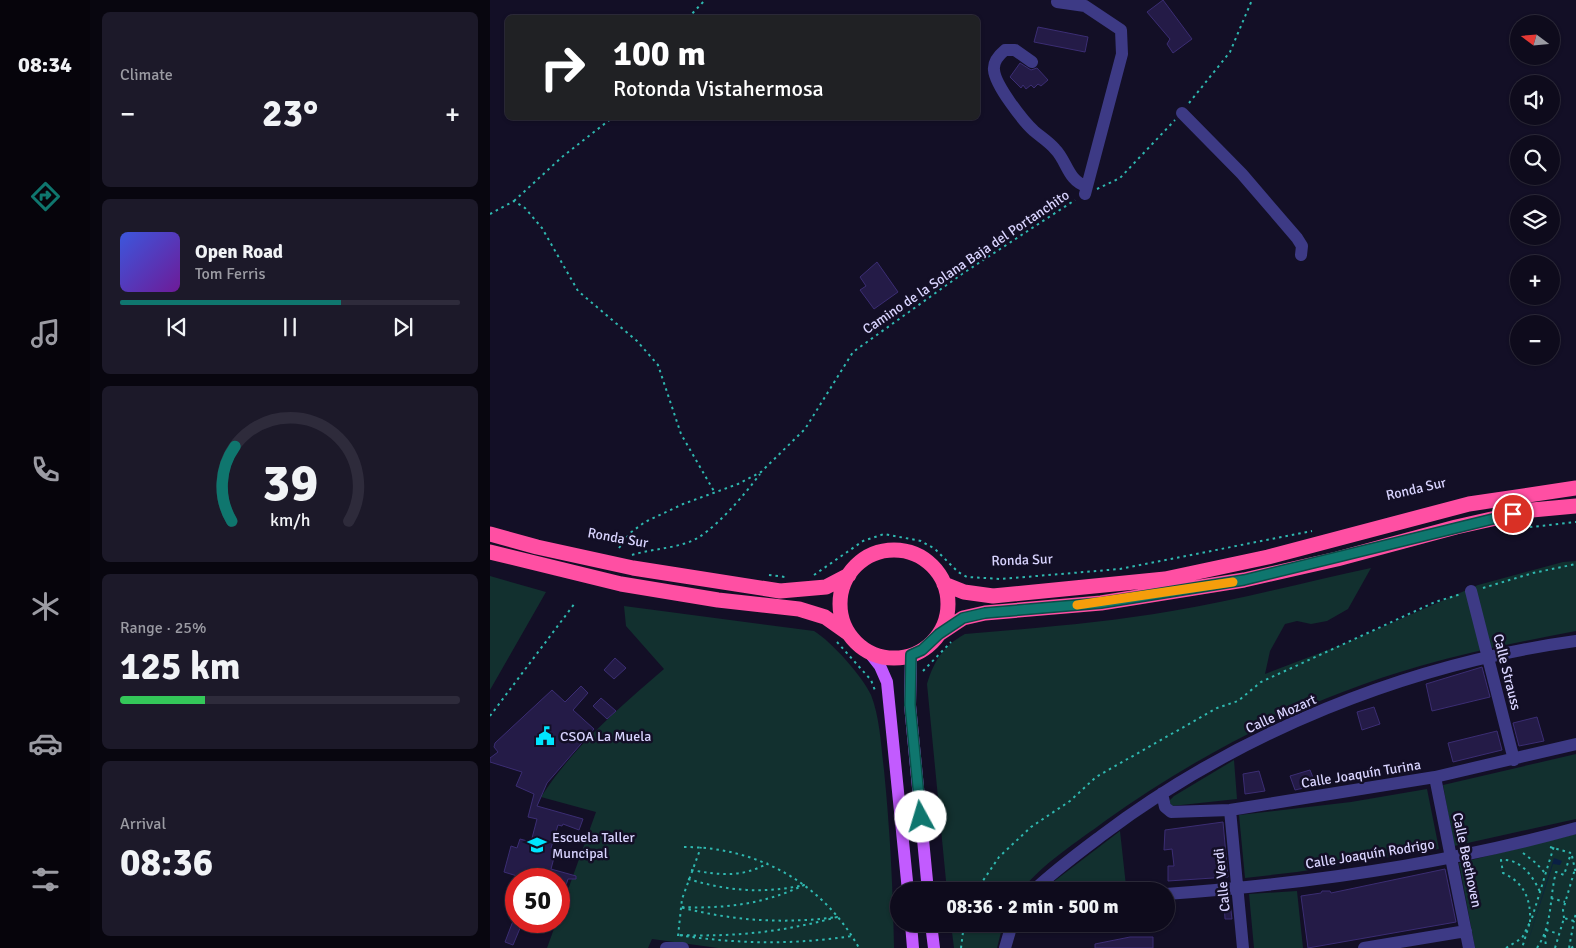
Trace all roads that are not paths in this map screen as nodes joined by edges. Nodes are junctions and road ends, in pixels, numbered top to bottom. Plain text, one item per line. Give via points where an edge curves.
1 (1058, 2) dead end
2 (1032, 62) dead end
3 (1182, 113) road end
4 (1301, 255) dead end
5 (1576, 488) edge
6 (1576, 506) edge
7 (490, 534) edge
8 (490, 552) edge
9 (849, 574) junction
10 (944, 584) junction
11 (1471, 591) road end
12 (849, 634) junction
13 (945, 638) junction
14 (1576, 641) edge
15 (869, 652) junction
16 (911, 655) junction
17 (1487, 658) junction
18 (1576, 744) edge
19 (1514, 760) junction
20 (1435, 777) junction
21 (1162, 793) junction
22 (1230, 810) junction
23 (1576, 828) edge
24 (1451, 857) junction
25 (907, 882) edge
26 (927, 882) edge
27 (1042, 882) edge
28 (1238, 888) junction
29 (1175, 893) edge
30 (1466, 931) junction
31 (912, 932) edge
32 (932, 932) edge
33 (1010, 932) edge
34 (913, 948) edge
35 (934, 948) edge
36 (1005, 948) edge
37 (1244, 948) edge
38 (1364, 948) edge
39 (1469, 948) edge

1 - 2 street via 1085,6 1121,30 1122,54 1085,190 1072,179 1064,159 1054,147 1033,131 996,79 993,68 1005,50 1015,50
3 - 4 street via 1242,174 1290,231 1302,246
5 - 10 highway, Ronda Sur via 1469,504 1268,557 1165,579 993,596 964,592
6 - 13 highway via 1532,510 1244,580 1101,603 985,613 963,618
7 - 9 highway, Ronda Sur via 633,568 780,590 826,587
8 - 12 highway via 621,584 799,609 825,617
9 - 10 highway via 860,562 891,550 923,558 936,570
9 - 12 highway via 840,604
10 - 13 highway via 948,610
11 - 17 street, Calle Strauss
12 - 15 highway
13 - 16 highway
14 - 17 street, Calle Mozart
15 - 16 highway via 883,657
15 - 25 main road via 887,682
16 - 26 main road via 910,705
17 - 19 street, Calle Strauss
17 - 21 street, Calle Mozart via 1411,679 1321,712 1242,748
18 - 19 street, Calle Joaquín Turina
19 - 20 street, Calle Joaquín Turina
20 - 22 street, Calle Joaquín Turina
20 - 24 street, Calle Beethoven
21 - 22 street, Calle Joaquín Turina via 1165,807 1170,812
21 - 27 street, Calle Mozart
22 - 28 street, Calle Verdi
23 - 24 street, Calle Joaquín Rodrigo
24 - 28 street, Calle Joaquín Rodrigo
24 - 30 street, Calle Beethoven
28 - 29 street, Calle Joaquín Rodrigo
28 - 37 street, Calle Verdi
30 - 38 street
30 - 39 street, Calle Beethoven
31 - 34 main road
32 - 35 main road
33 - 36 street

